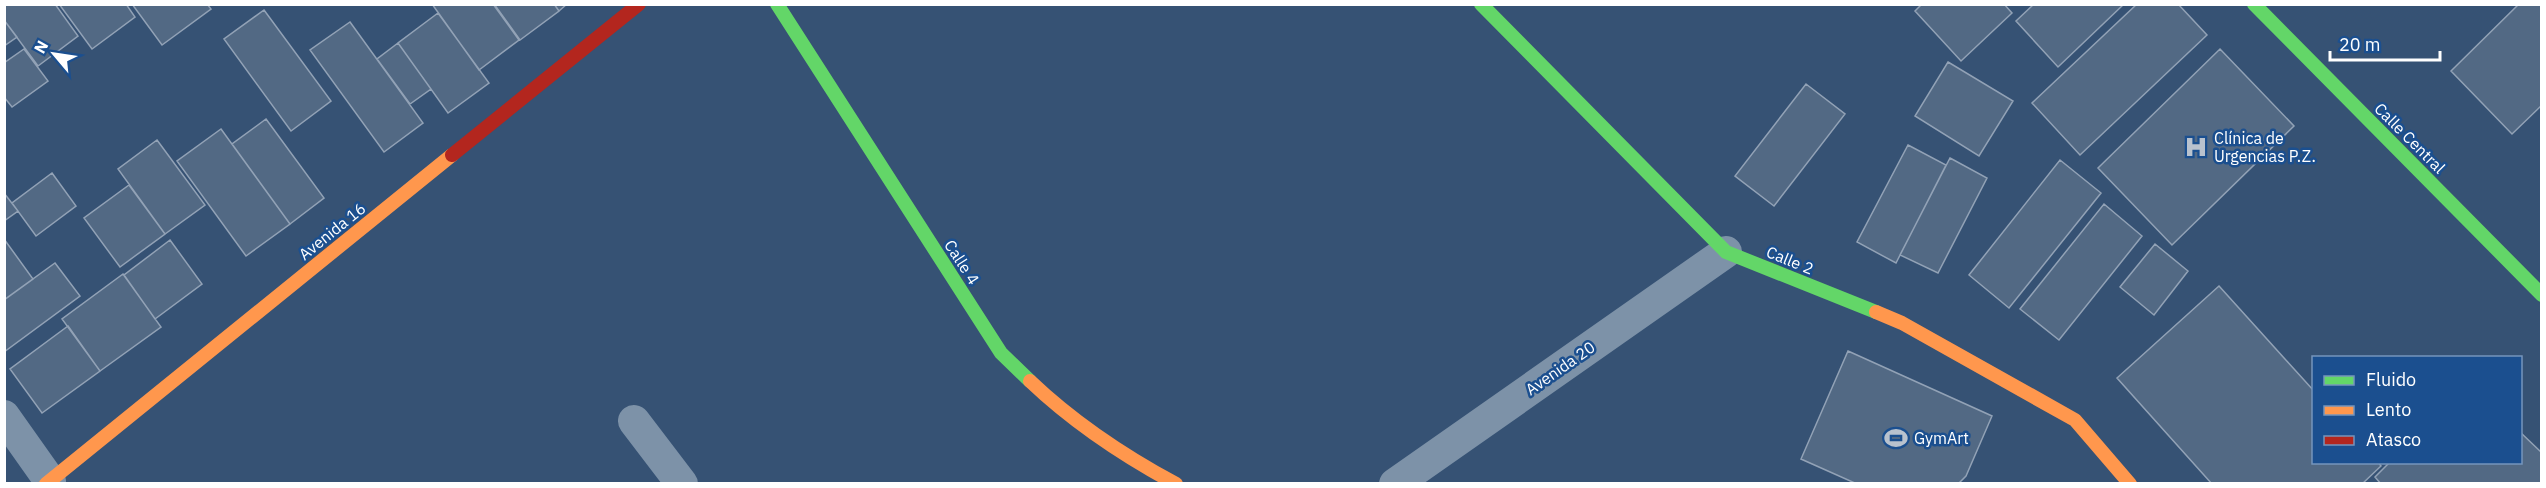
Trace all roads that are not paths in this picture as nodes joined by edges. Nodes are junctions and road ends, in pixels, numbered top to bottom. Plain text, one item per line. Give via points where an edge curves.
1 (639, 4) edge
2 (777, 4) edge
3 (1481, 4) edge
4 (2268, 9) edge
5 (1726, 252) junction
6 (2541, 295) edge
7 (4, 416) edge
8 (633, 421) dead end
9 (48, 482) edge
10 (682, 483) edge
11 (1176, 483) edge
12 (1395, 483) edge
13 (2130, 483) edge

1 - 9 street, Avenida 16
2 - 11 street, Calle 4 via 1001,353 1058,407 1144,467
3 - 5 street, Calle 2
4 - 6 street, Calle Central
5 - 12 street, Avenida 20
5 - 13 street, Calle 2 via 1902,323 2075,420
7 - 9 street
8 - 10 street

